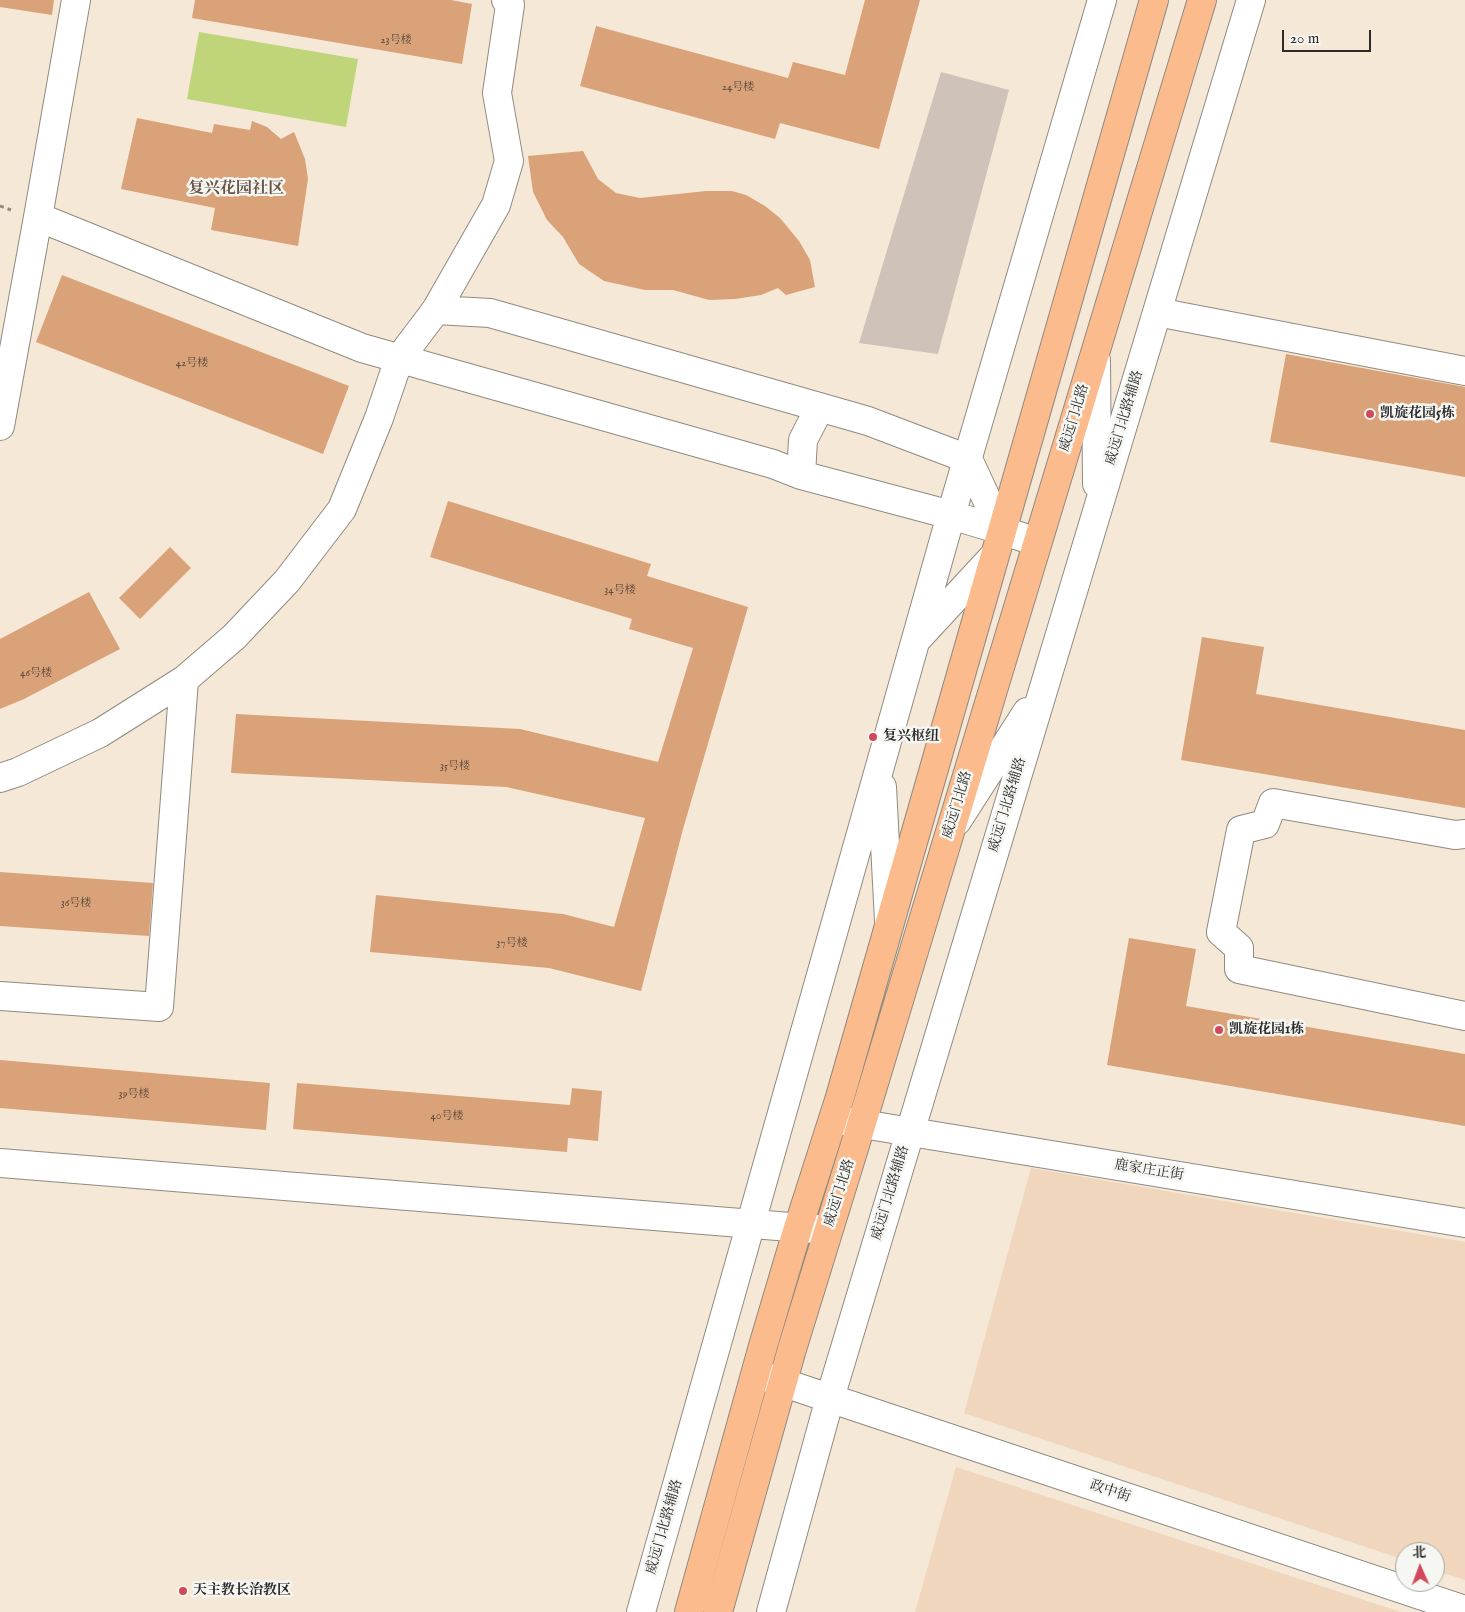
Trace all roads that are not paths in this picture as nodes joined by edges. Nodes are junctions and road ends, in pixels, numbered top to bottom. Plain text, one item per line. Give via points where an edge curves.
1 (76, 0) edge
2 (506, 0) edge
3 (1102, 0) edge
4 (1154, 0) edge
5 (1202, 0) edge
6 (1251, 0) edge
7 (38, 217) junction
8 (436, 310) junction
9 (1157, 312) junction
10 (1096, 351) junction
11 (400, 358) junction
12 (1465, 371) edge
13 (820, 407) junction
14 (0, 426) edge
15 (968, 459) junction
16 (801, 475) junction
17 (1097, 511) junction
18 (951, 515) junction
19 (1001, 530) junction
20 (1037, 542) junction
21 (994, 557) junction
22 (915, 642) junction
23 (184, 680) junction
24 (1045, 683) junction
25 (881, 765) junction
26 (0, 778) edge
27 (950, 833) junction
28 (1465, 834) edge
29 (889, 925) junction
30 (0, 996) edge
31 (1465, 1016) edge
32 (833, 1119) junction
33 (862, 1124) junction
34 (910, 1132) junction
35 (0, 1163) edge
36 (1465, 1223) edge
37 (752, 1224) junction
38 (798, 1228) junction
39 (827, 1230) junction
40 (756, 1374) junction
41 (782, 1382) junction
42 (830, 1398) junction
43 (1465, 1610) edge
44 (641, 1612) edge
45 (689, 1612) edge
46 (718, 1612) edge
47 (771, 1612) edge

1 - 7 street
2 - 8 street via 510,5 497,93 509,161 496,205
3 - 15 street, 威远门北路辅路
4 - 19 main road
5 - 10 main road, 威远门北路
6 - 9 street, 威远门北路辅路
7 - 11 street via 362,348
7 - 14 street
8 - 11 street
8 - 13 street via 490,313
9 - 12 street
9 - 17 street, 威远门北路辅路
10 - 17 street
10 - 20 main road, 威远门北路
11 - 16 street via 773,464
11 - 23 street via 342,509 287,581 234,637
13 - 15 street via 868,421
13 - 16 street via 803,440
15 - 18 street, 威远门北路辅路
15 - 19 street
16 - 18 street
17 - 24 street, 威远门北路辅路
18 - 19 street
18 - 22 street, 威远门北路辅路
19 - 20 street
19 - 21 main road
20 - 27 main road, 威远门北路
21 - 22 street
21 - 29 main road
22 - 25 street, 威远门北路辅路
23 - 26 street via 100,733
23 - 30 street via 159,1007
24 - 27 street
24 - 34 street, 威远门北路辅路
25 - 29 street
25 - 37 street, 威远门北路辅路
27 - 33 main road, 威远门北路
28 - 31 street via 1455,835 1273,803 1265,824 1241,830 1221,932 1239,948 1239,969
29 - 32 main road
32 - 33 street, 鹿家庄正街
32 - 38 main road
33 - 34 street, 鹿家庄正街
33 - 39 main road, 威远门北路
34 - 36 street, 鹿家庄正街
34 - 42 street, 威远门北路辅路
35 - 37 street
37 - 38 street
37 - 44 street, 威远门北路辅路
38 - 39 street
38 - 40 main road
39 - 41 main road, 威远门北路
40 - 41 street, 政中街
40 - 45 main road
41 - 42 street, 政中街
41 - 46 main road, 威远门北路
42 - 43 street, 政中街
42 - 47 street, 威远门北路辅路

